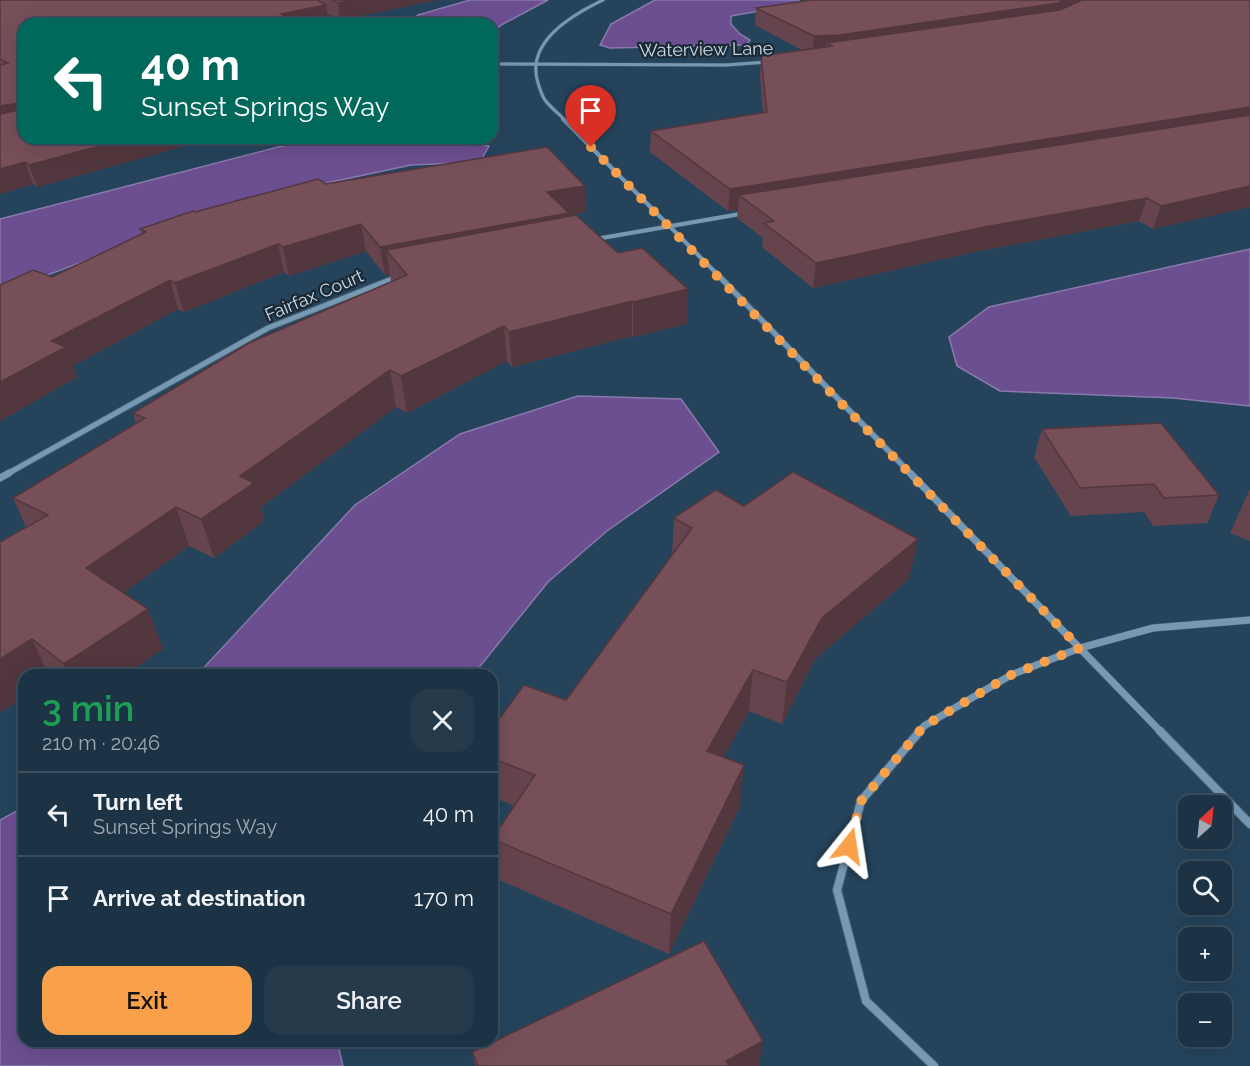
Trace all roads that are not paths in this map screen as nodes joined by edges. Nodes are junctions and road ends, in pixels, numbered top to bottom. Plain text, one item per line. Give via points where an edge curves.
1 (603, 0) edge
2 (314, 10) edge
3 (328, 18) edge
4 (771, 62) edge
5 (498, 64) edge
6 (536, 65) junction
7 (751, 212) edge
8 (670, 225) junction
9 (587, 241) edge
10 (400, 276) edge
11 (0, 478) edge
12 (1250, 620) edge
13 (1080, 648) junction
14 (1250, 824) edge
15 (934, 1066) edge

1 - 6 street via 583,9 548,36
2 - 3 street
4 - 6 street, Waterview Lane
5 - 6 street, Waterview Lane
6 - 8 street via 544,99
7 - 8 street
8 - 9 street
8 - 13 street
10 - 11 street, Fairfax Court via 268,328
12 - 13 street via 1153,628
13 - 14 street
13 - 15 street via 1011,675 924,726 861,801 837,890 866,1001

